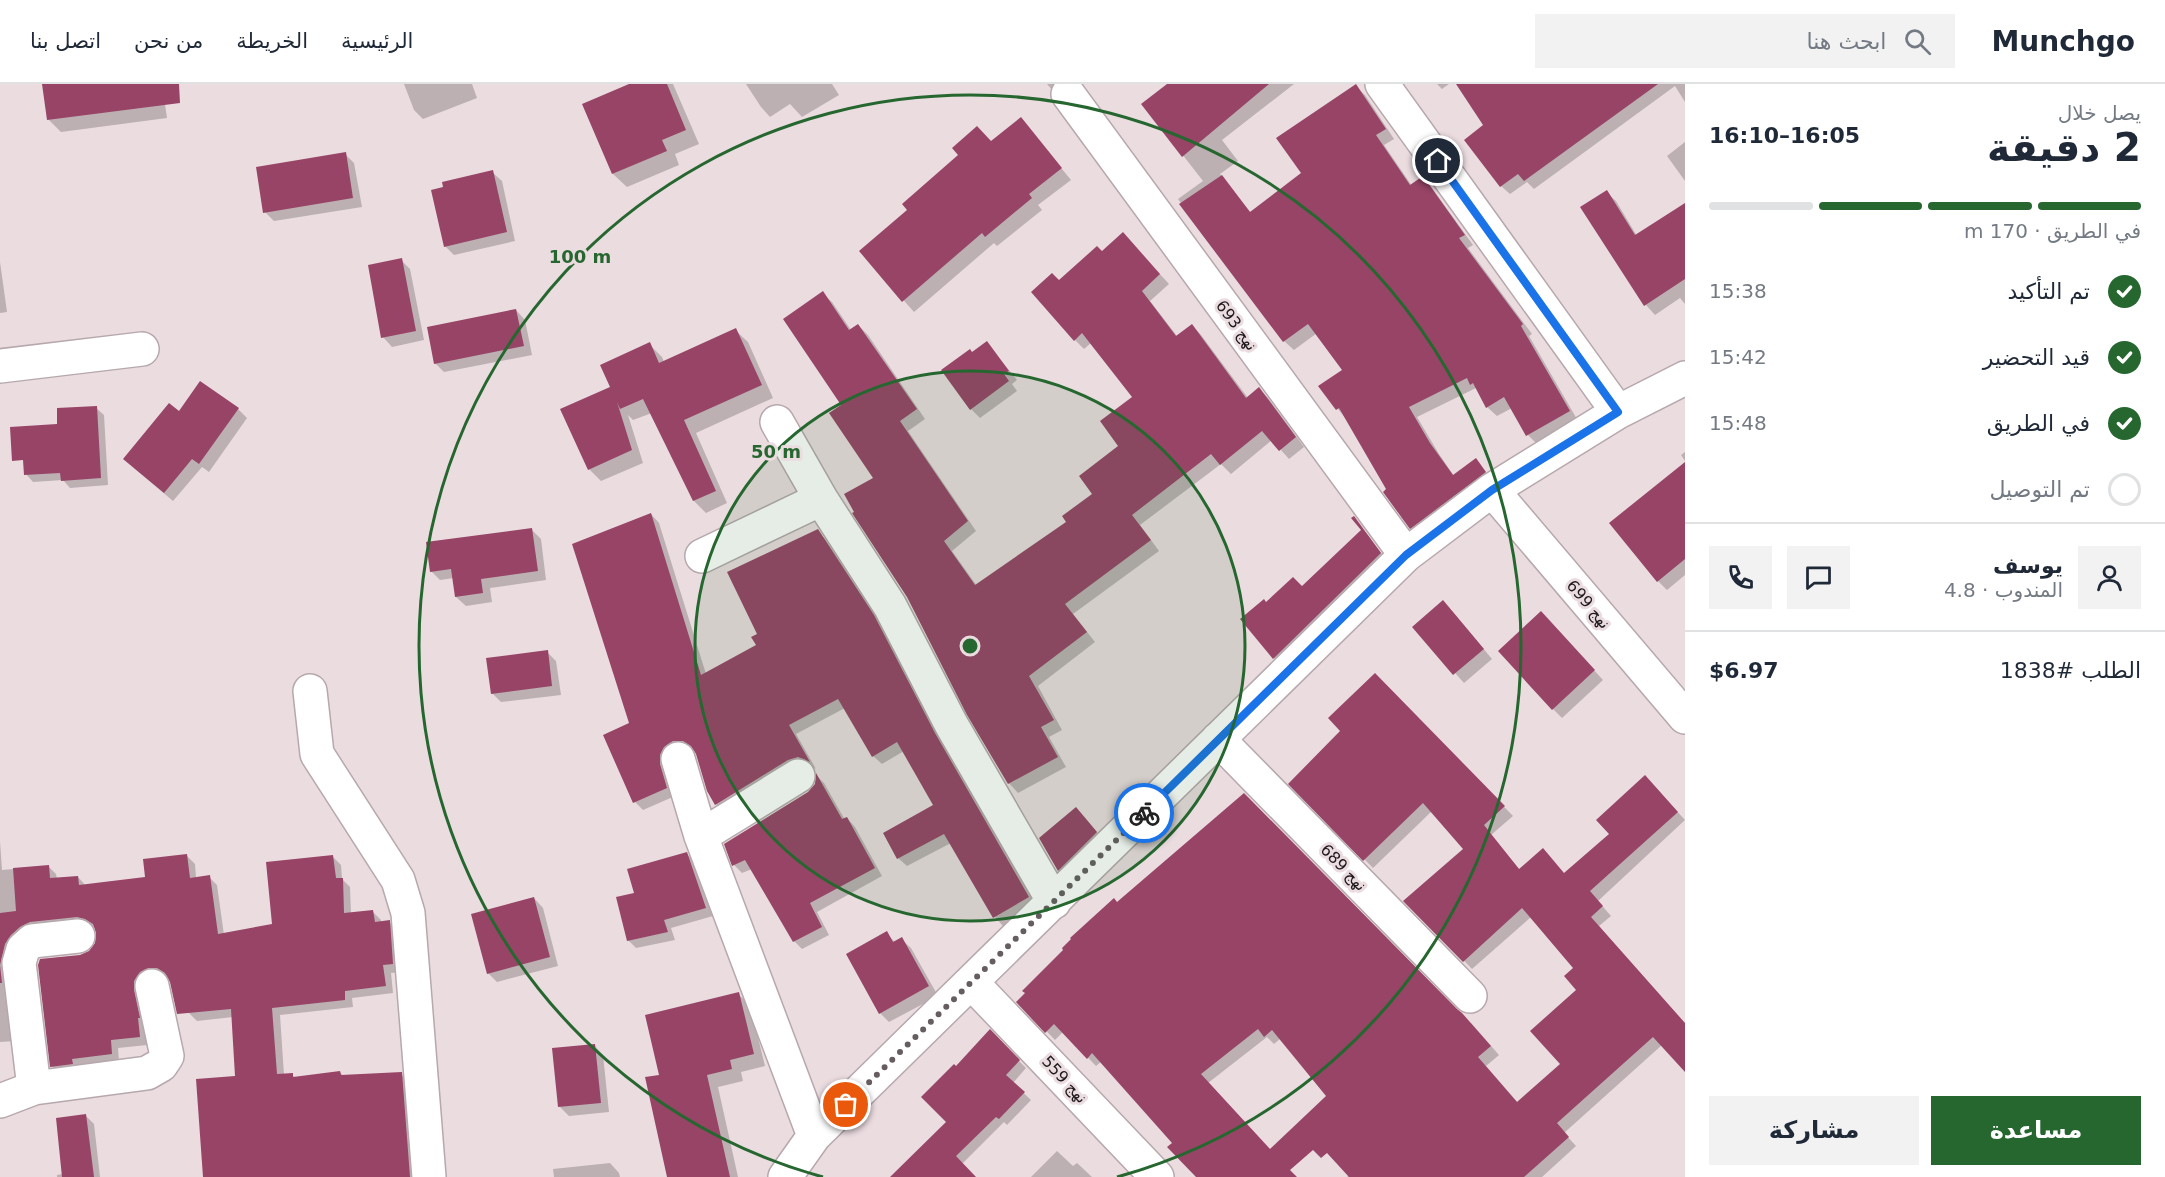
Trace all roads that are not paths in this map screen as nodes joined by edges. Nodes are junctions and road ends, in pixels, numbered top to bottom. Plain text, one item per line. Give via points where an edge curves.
1 (1382, 84) edge
2 (1068, 94) dead end
3 (142, 349) dead end
4 (0, 366) edge
5 (1685, 378) edge
6 (1618, 412) junction
7 (777, 423) dead end
8 (1492, 490) junction
9 (820, 500) junction
10 (1406, 555) junction
11 (702, 556) dead end
12 (310, 691) dead end
13 (1685, 716) edge
14 (1218, 739) junction
15 (678, 759) dead end
16 (798, 776) dead end
17 (700, 836) junction
18 (1054, 902) junction
19 (78, 936) dead end
20 (971, 982) junction
21 (152, 986) dead end
22 (1470, 996) dead end
23 (34, 1088) junction
24 (0, 1101) edge
25 (814, 1136) junction
26 (429, 1177) edge
27 (785, 1177) edge
28 (1158, 1177) edge

1 - 6 street
2 - 10 street, نهج 693
3 - 4 street
5 - 6 street
6 - 8 street
7 - 9 street
8 - 10 street
8 - 13 street, نهج 699
9 - 11 street
9 - 18 street via 890,606 951,724
10 - 14 street
12 - 26 street via 317,754 398,880 408,913
14 - 18 street
14 - 22 street, نهج 689
15 - 17 street
16 - 17 street
17 - 25 street
18 - 20 street
19 - 23 street via 32,941 23,949 19,963
20 - 25 street
20 - 28 street, نهج 559
21 - 23 street via 166,1056 162,1065 147,1073
23 - 24 street
25 - 27 street

